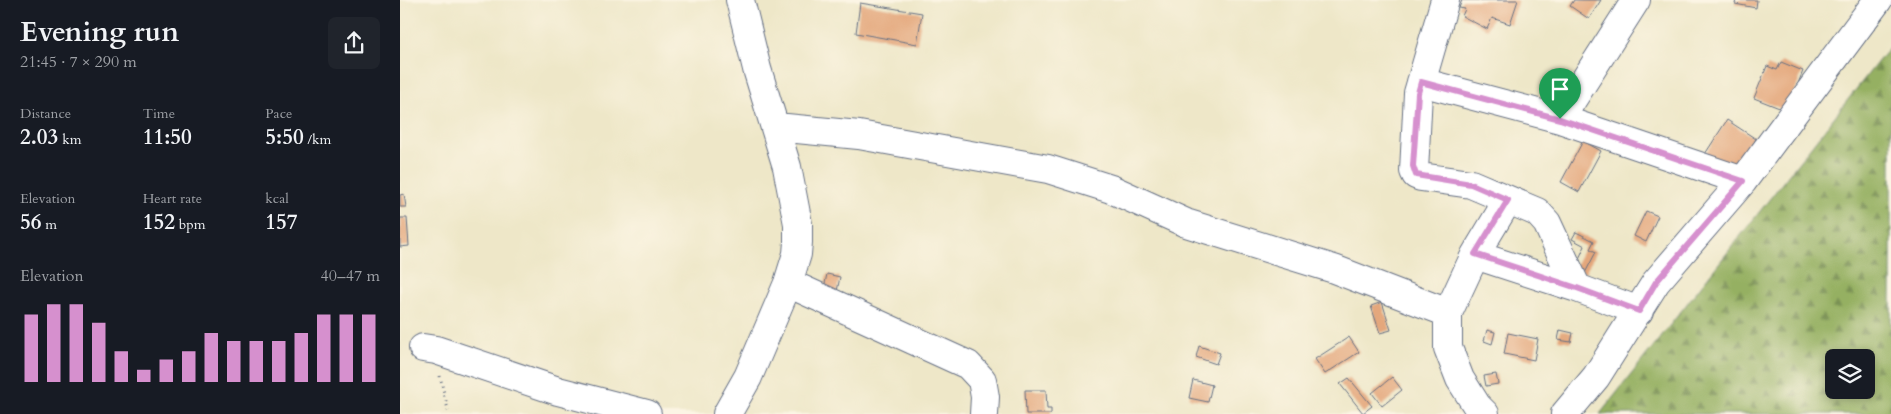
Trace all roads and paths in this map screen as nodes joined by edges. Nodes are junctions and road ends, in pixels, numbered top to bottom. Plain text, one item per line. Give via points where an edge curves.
1 (740, 0) edge
2 (1445, 0) edge
3 (1636, 0) edge
4 (1878, 0) edge
5 (1421, 82) junction
6 (1560, 119) junction
7 (776, 128) junction
8 (1743, 181) junction
9 (1508, 200) junction
10 (1475, 254) junction
11 (788, 283) junction
12 (1577, 288) junction
13 (1639, 311) junction
14 (1448, 313) junction
15 (429, 349) joint
16 (449, 414) edge
17 (647, 414) edge
18 (727, 414) edge
19 (984, 414) edge
20 (1486, 414) edge
21 (1565, 414) edge

1 - 7 street via 756,69
2 - 5 street
3 - 6 street
4 - 8 street
5 - 6 street
5 - 9 street via 1413,166 1416,175 1471,184
6 - 8 street
7 - 11 street via 798,224 797,254
7 - 14 street via 859,135 1048,169 1112,189 1186,223 1334,270
8 - 13 street via 1656,282
9 - 10 street
9 - 12 street via 1537,212 1547,223
10 - 12 street
10 - 14 street
11 - 18 street via 748,377
11 - 19 street via 968,364 982,380
12 - 13 street
13 - 21 street via 1596,377
14 - 20 street via 1448,348 1477,406
15 - 16 path
15 - 17 street via 558,391

